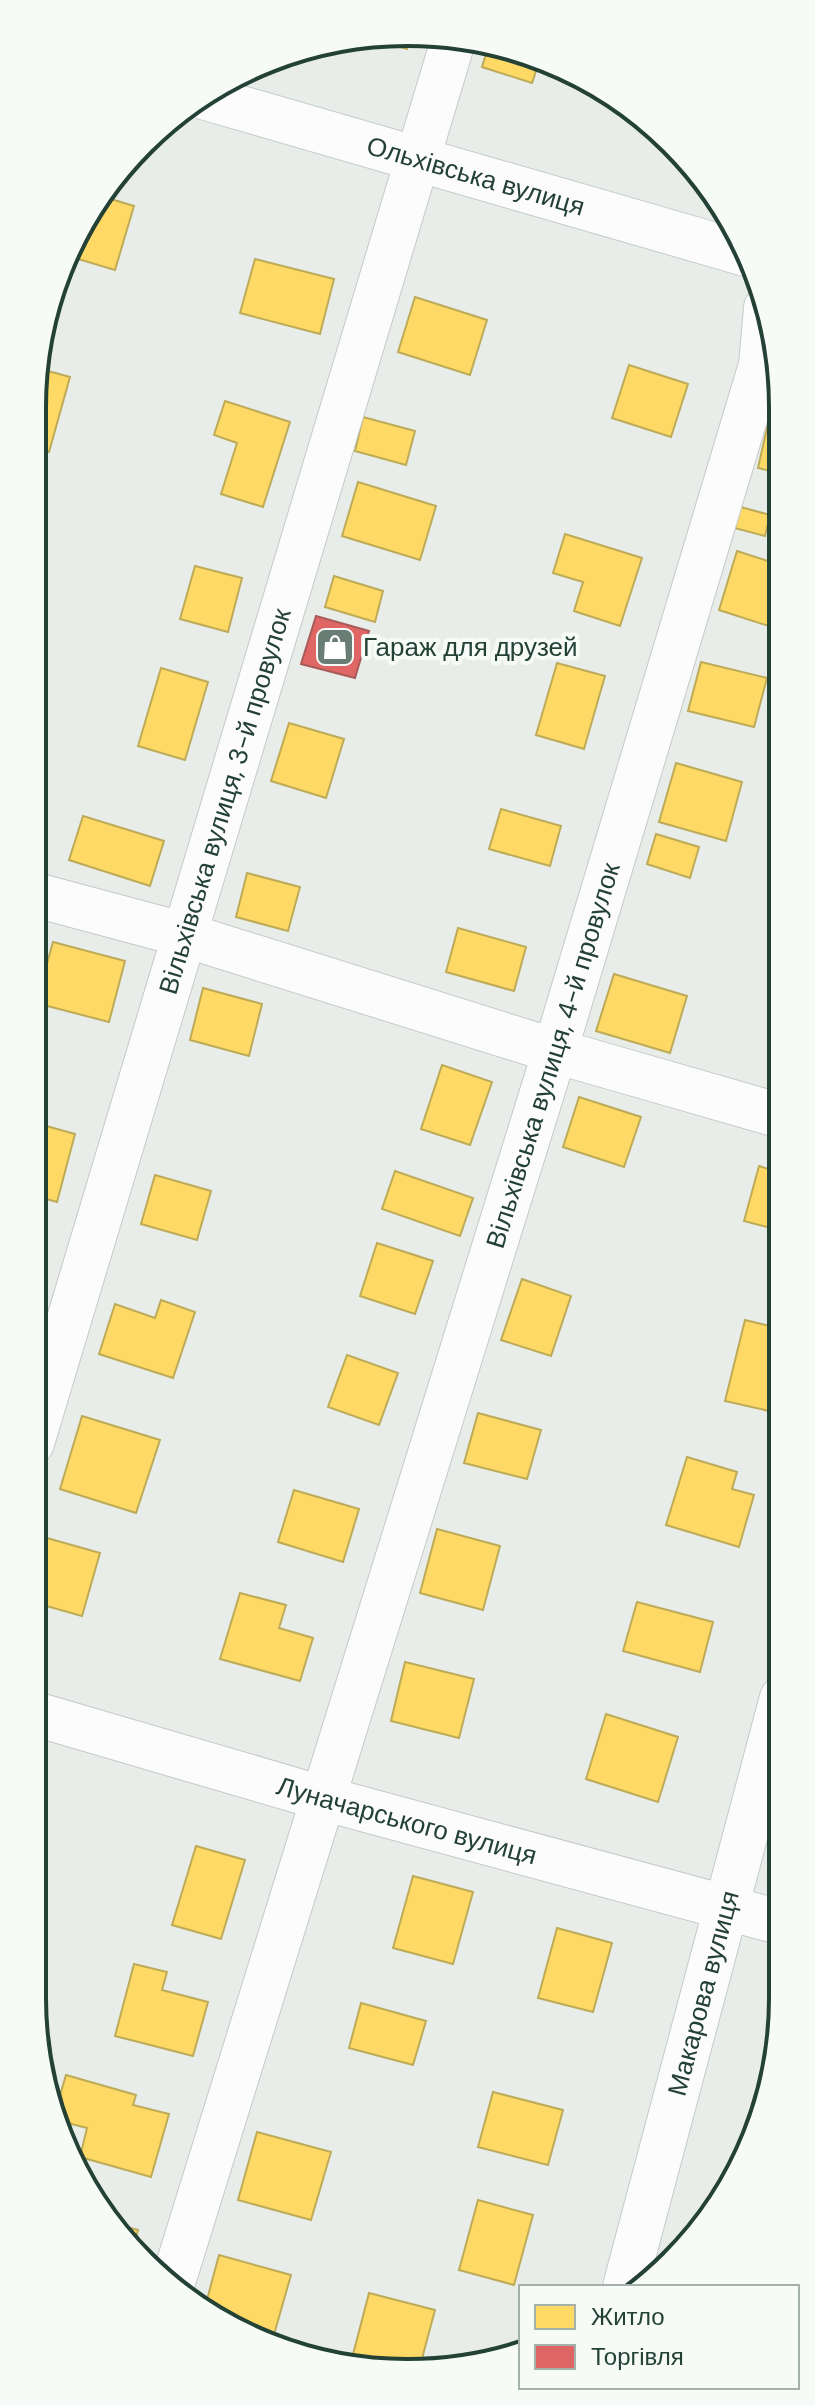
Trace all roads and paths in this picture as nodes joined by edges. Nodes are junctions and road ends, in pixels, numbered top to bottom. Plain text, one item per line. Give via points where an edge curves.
1 (451, 49) edge
2 (216, 101) edge
3 (418, 161) junction
4 (733, 250) edge
5 (763, 343) edge
6 (46, 898) edge
7 (185, 935) junction
8 (555, 1051) junction
9 (769, 1113) edge
10 (46, 1397) edge
11 (46, 1717) edge
12 (769, 1748) edge
13 (322, 1798) junction
14 (727, 1908) junction
15 (769, 1919) edge
16 (175, 2274) edge
17 (626, 2285) edge

1 - 3 street, Вільхівська вулиця, 3-й провулок
2 - 3 street, Ольхівська вулиця
3 - 4 street, Ольхівська вулиця
3 - 7 street, Вільхівська вулиця, 3-й провулок
5 - 8 street, Вільхівська вулиця, 4-й провулок via 761,365
6 - 7 street
7 - 8 street
7 - 10 street, Вільхівська вулиця, 3-й провулок
8 - 9 street
8 - 13 street, Вільхівська вулиця, 4-й провулок
11 - 13 street, Луначарського вулиця
12 - 14 street, Макарова вулиця
13 - 14 street, Луначарського вулиця
13 - 16 street, Вільхівська вулиця, 4-й провулок
14 - 15 street, Луначарського вулиця
14 - 17 street, Макарова вулиця

